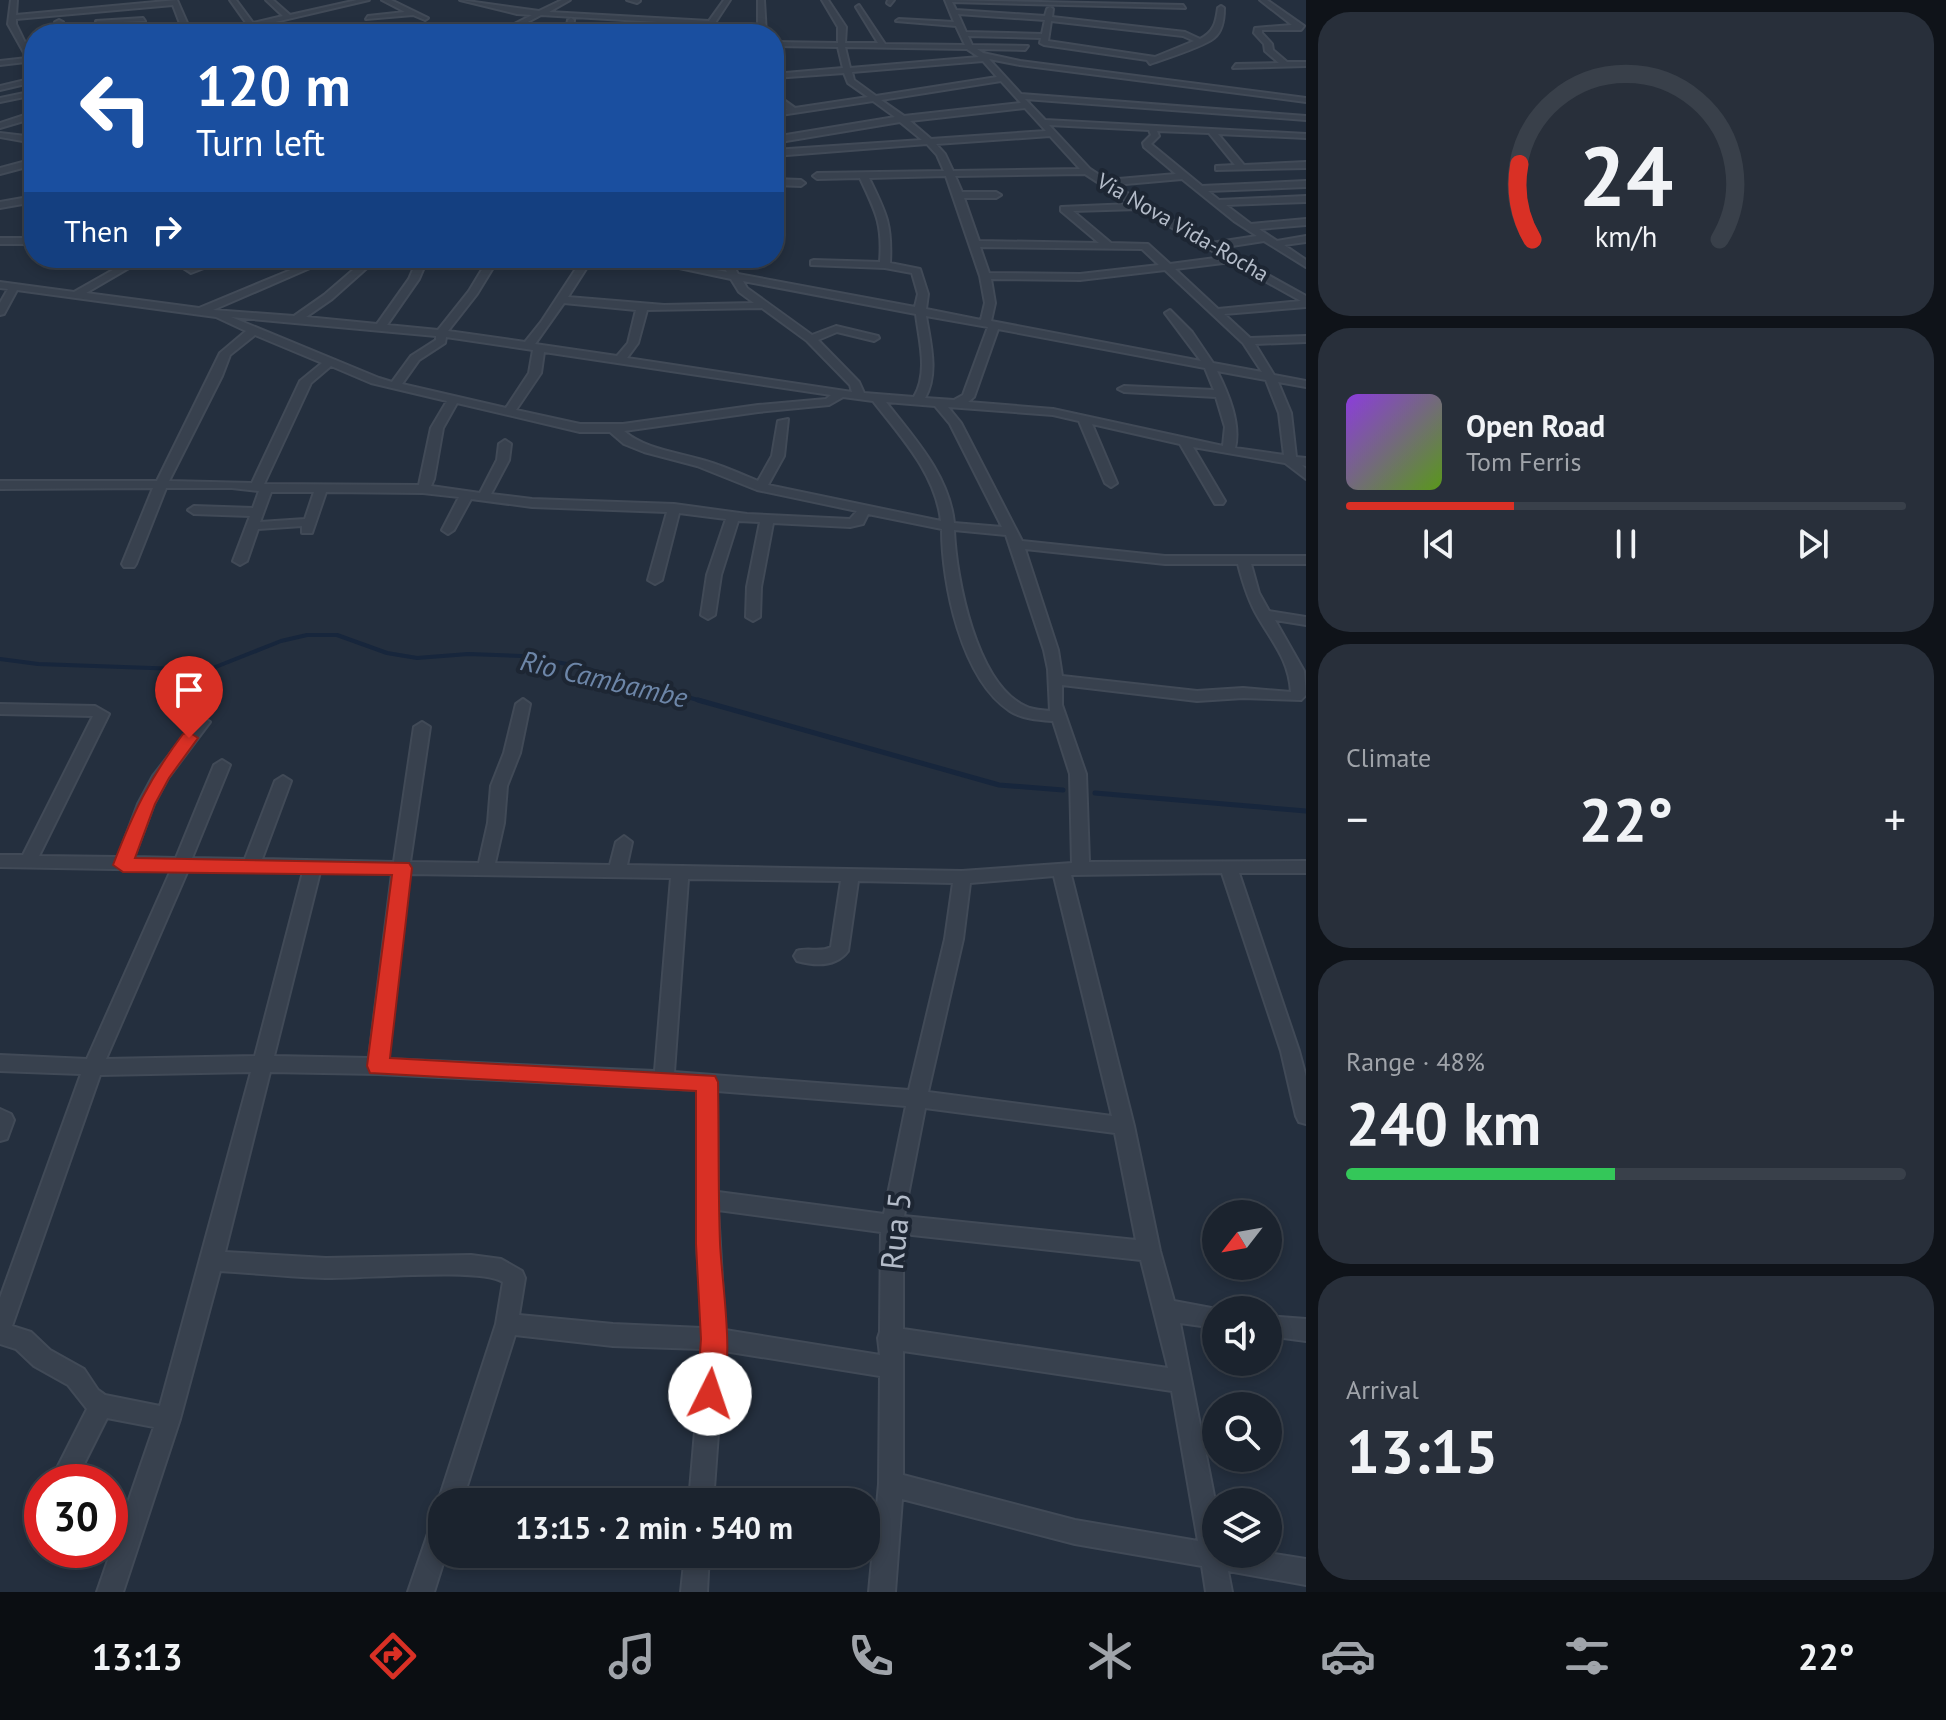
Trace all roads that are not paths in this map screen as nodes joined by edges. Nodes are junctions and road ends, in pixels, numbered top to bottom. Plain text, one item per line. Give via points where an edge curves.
1 (14, 0) edge
2 (94, 0) edge
3 (233, 0) edge
4 (269, 0) edge
5 (366, 0) edge
6 (385, 0) edge
7 (463, 0) edge
8 (567, 0) edge
9 (630, 0) edge
10 (727, 0) edge
11 (761, 0) edge
12 (825, 0) edge
13 (948, 0) edge
14 (1263, 0) edge
15 (540, 1) edge
16 (637, 1) edge
17 (1003, 1) edge
18 (174, 2) edge
19 (356, 2) junction
20 (855, 3) edge
21 (1051, 3) junction
22 (1185, 3) edge
23 (556, 5) junction
24 (1221, 8) dead end
25 (96, 9) junction
26 (953, 12) junction
27 (412, 13) junction
28 (539, 13) junction
29 (1005, 14) junction
30 (287, 16) junction
31 (368, 18) junction
32 (425, 18) dead end
33 (1048, 18) junction
34 (1303, 18) dead end
35 (1287, 19) junction
36 (143, 20) dead end
37 (571, 20) dead end
38 (12, 21) junction
39 (899, 21) dead end
40 (711, 23) joint
41 (184, 24) edge
42 (250, 24) joint
43 (368, 24) edge
44 (518, 24) edge
45 (570, 24) edge
46 (762, 24) edge
47 (957, 24) junction
48 (0, 25) edge
49 (1007, 26) dead end
50 (1302, 29) edge
51 (962, 34) junction
52 (1185, 34) junction
53 (1045, 36) junction
54 (1201, 42) junction
55 (24, 44) edge
56 (784, 44) edge
57 (842, 46) junction
58 (883, 46) junction
59 (970, 48) junction
60 (1025, 48) dead end
61 (983, 57) junction
62 (1160, 60) junction
63 (0, 63) edge
64 (24, 63) edge
65 (13, 64) junction
66 (1285, 64) junction
67 (1306, 64) edge
68 (1236, 66) dead end
69 (0, 70) edge
70 (847, 70) junction
71 (784, 75) edge
72 (1127, 76) junction
73 (1218, 78) dead end
74 (1002, 79) junction
75 (24, 82) edge
76 (0, 88) edge
77 (1211, 88) junction
78 (917, 91) junction
79 (24, 95) edge
80 (1019, 96) junction
81 (870, 97) junction
82 (0, 100) edge
83 (1306, 100) edge
84 (784, 103) edge
85 (1028, 105) junction
86 (793, 111) junction
87 (784, 112) edge
88 (958, 112) junction
89 (24, 118) edge
90 (1306, 118) edge
91 (902, 119) junction
92 (1043, 122) junction
93 (0, 126) edge
94 (1152, 128) junction
95 (1211, 131) junction
96 (1051, 133) junction
97 (0, 135) edge
98 (1290, 136) junction
99 (1306, 136) edge
100 (784, 138) edge
101 (24, 139) edge
102 (928, 141) junction
103 (1306, 146) edge
104 (784, 152) edge
105 (1209, 159) dead end
106 (24, 165) edge
107 (1306, 165) edge
108 (1241, 167) junction
109 (1219, 168) junction
110 (0, 171) edge
111 (1087, 171) junction
112 (949, 175) junction
113 (817, 176) dead end
114 (864, 176) junction
115 (1183, 176) junction
116 (784, 182) edge
117 (801, 183) dead end
118 (1106, 183) junction
119 (1306, 184) edge
120 (1241, 186) junction
121 (1202, 189) junction
122 (959, 195) junction
123 (996, 195) dead end
124 (1306, 199) edge
125 (24, 201) edge
126 (1218, 203) junction
127 (0, 205) edge
128 (1139, 206) junction
129 (1306, 222) edge
130 (1250, 227) junction
131 (1306, 239) edge
132 (0, 241) edge
133 (24, 241) edge
134 (1271, 241) junction
135 (974, 244) junction
136 (1108, 245) junction
137 (1212, 246) junction
138 (1235, 259) junction
139 (1303, 259) edge
140 (814, 263) dead end
141 (885, 265) junction
142 (1170, 266) junction
143 (123, 268) edge
144 (304, 268) edge
145 (361, 268) edge
146 (418, 268) edge
147 (488, 268) edge
148 (581, 268) edge
149 (695, 268) edge
150 (730, 268) edge
151 (735, 275) junction
152 (985, 276) junction
153 (0, 285) edge
154 (14, 287) junction
155 (77, 294) junction
156 (561, 299) junction
157 (1306, 302) edge
158 (767, 305) junction
159 (642, 308) junction
160 (201, 311) junction
161 (0, 312) edge
162 (921, 312) junction
163 (1215, 312) junction
164 (1170, 313) dead end
165 (217, 314) junction
166 (296, 319) junction
167 (990, 324) junction
168 (380, 327) junction
169 (254, 331) junction
170 (441, 333) junction
171 (874, 338) dead end
172 (811, 339) junction
173 (1306, 339) edge
174 (1247, 341) junction
175 (534, 346) junction
176 (621, 359) junction
177 (328, 363) junction
178 (1211, 365) junction
179 (1272, 377) junction
180 (1306, 384) edge
181 (395, 386) junction
182 (1124, 389) dead end
183 (840, 394) junction
184 (1222, 394) junction
185 (859, 396) junction
186 (877, 398) junction
187 (454, 399) junction
188 (917, 401) junction
189 (947, 404) junction
190 (510, 410) junction
191 (1084, 420) junction
192 (784, 421) dead end
193 (615, 430) junction
194 (1184, 441) junction
195 (505, 444) dead end
196 (1228, 451) junction
197 (1290, 461) junction
198 (1306, 462) edge
199 (1306, 475) edge
200 (1111, 483) dead end
201 (161, 484) junction
202 (0, 485) edge
203 (761, 487) junction
204 (261, 488) junction
205 (321, 489) junction
206 (423, 489) junction
207 (467, 495) junction
208 (483, 498) junction
209 (1219, 501) dead end
210 (674, 508) junction
211 (864, 509) junction
212 (194, 510) dead end
213 (733, 517) junction
214 (254, 519) junction
215 (767, 520) junction
216 (948, 526) junction
217 (448, 530) dead end
218 (1014, 538) junction
219 (1306, 560) edge
220 (240, 561) dead end
221 (1244, 561) junction
222 (129, 564) dead end
223 (655, 580) dead end
224 (1262, 614) junction
225 (708, 615) dead end
226 (753, 617) dead end
227 (1306, 621) edge
228 (1302, 672) edge
229 (1055, 680) junction
230 (523, 704) dead end
231 (0, 709) edge
232 (1058, 717) junction
233 (202, 722) dead end
234 (422, 727) dead end
235 (222, 765) dead end
236 (283, 781) dead end
237 (624, 842) dead end
238 (0, 861) edge
239 (28, 862) junction
240 (181, 863) junction
241 (123, 865) junction
242 (251, 866) junction
243 (1228, 866) junction
244 (313, 867) junction
245 (1306, 867) edge
246 (403, 868) junction
247 (486, 868) junction
248 (1071, 869) junction
249 (617, 870) junction
250 (680, 871) junction
251 (851, 874) junction
252 (962, 877) junction
253 (803, 956) dead end
254 (0, 1063) edge
255 (262, 1064) junction
256 (378, 1066) junction
257 (93, 1067) junction
258 (664, 1079) junction
259 (707, 1082) junction
260 (917, 1099) junction
261 (1306, 1116) edge
262 (0, 1117) edge
263 (1124, 1126) junction
264 (0, 1133) edge
265 (710, 1200) junction
266 (892, 1224) junction
267 (1149, 1251) junction
268 (212, 1261) junction
269 (1166, 1310) junction
270 (1202, 1316) edge
271 (2, 1320) edge
272 (507, 1324) junction
273 (1282, 1327) edge
274 (1306, 1330) edge
275 (889, 1338) junction
276 (714, 1339) junction
277 (890, 1367) junction
278 (1182, 1381) junction
279 (101, 1405) junction
280 (168, 1419) junction
281 (71, 1464) edge
282 (891, 1484) junction
283 (454, 1488) edge
284 (702, 1488) edge
285 (1202, 1502) edge
286 (1202, 1554) edge
287 (429, 1568) edge
288 (696, 1568) edge
289 (1214, 1568) edge
290 (1282, 1568) edge
291 (1306, 1572) edge
292 (110, 1592) edge
293 (421, 1592) edge
294 (694, 1592) edge
295 (882, 1592) edge
296 (1219, 1592) edge

1 - 38 street
2 - 25 street
3 - 42 street
4 - 30 street
5 - 19 street
6 - 27 street
7 - 28 street
8 - 23 street
9 - 16 street
10 - 40 street
11 - 46 street
12 - 57 street via 842,27
13 - 17 street
13 - 26 street, Via Nova Vida-Rocha
14 - 35 street
15 - 23 street
17 - 21 street
17 - 29 street
18 - 25 street
18 - 41 street
19 - 30 street
19 - 31 street
20 - 58 street
21 - 22 street
21 - 33 street
22 - 52 street via 1180,19
23 - 28 street
24 - 54 street via 1220,23
25 - 36 street via 101,24
25 - 38 street
26 - 29 street
26 - 47 street, Via Nova Vida-Rocha
27 - 31 street
27 - 32 street
28 - 40 street
28 - 44 street
29 - 33 street
29 - 49 street
30 - 42 street
31 - 43 street
33 - 52 street
33 - 53 street
34 - 35 street
35 - 50 street
37 - 45 street
38 - 48 street
38 - 55 street
39 - 47 street
47 - 51 street, Via Nova Vida-Rocha
50 - 66 street via 1259,28 1269,51
51 - 53 street
51 - 59 street, Via Nova Vida-Rocha
52 - 54 street
53 - 62 street via 1044,43
54 - 62 street
56 - 57 street
57 - 58 street
57 - 70 street
58 - 59 street
59 - 60 street
59 - 61 street, Via Nova Vida-Rocha
61 - 70 street
61 - 72 street
61 - 74 street, Via Nova Vida-Rocha
62 - 72 street
63 - 65 street
64 - 65 street
65 - 69 street
66 - 67 street
66 - 68 street
70 - 71 street
70 - 81 street via 855,86
72 - 77 street
73 - 77 street
74 - 78 street
74 - 80 street, Via Nova Vida-Rocha
75 - 76 street
77 - 83 street
78 - 81 street
78 - 88 street
79 - 82 street
80 - 85 street, Via Nova Vida-Rocha
80 - 90 street
81 - 86 street
81 - 91 street
84 - 86 street
85 - 88 street
85 - 92 street, Via Nova Vida-Rocha
86 - 87 street
88 - 91 street
89 - 93 street
91 - 100 street
91 - 102 street
92 - 94 street
92 - 96 street, Via Nova Vida-Rocha
94 - 95 street
94 - 115 street via 1155,136 1146,145
95 - 98 street
95 - 108 street
96 - 102 street
96 - 111 street, Via Nova Vida-Rocha
97 - 101 street
98 - 99 street
98 - 103 street
102 - 104 street
102 - 112 street via 941,154
105 - 109 street
106 - 110 street
107 - 108 street
108 - 109 street
109 - 120 street
111 - 112 street
111 - 118 street, Via Nova Vida-Rocha
112 - 114 street
112 - 122 street
113 - 114 street
114 - 141 street via 883,217
115 - 118 street
115 - 121 street
116 - 117 street
118 - 128 street, Via Nova Vida-Rocha
119 - 120 street
120 - 121 street
121 - 126 street
122 - 123 street
122 - 135 street
124 - 126 street
125 - 127 street
126 - 130 street
128 - 136 street via 1064,209
128 - 137 street, Via Nova Vida-Rocha
129 - 130 street
130 - 134 street
131 - 134 street
132 - 133 street
134 - 137 street
134 - 139 street
135 - 136 street
135 - 152 street
136 - 142 street via 1143,245
137 - 138 street, Via Nova Vida-Rocha
138 - 142 street
138 - 157 street, Via Nova Vida-Rocha
140 - 141 street
141 - 162 street via 916,271 923,294
142 - 152 street via 1080,277
142 - 163 street
143 - 155 street
144 - 160 street
145 - 166 street
146 - 168 street
147 - 170 street
148 - 156 street
149 - 151 street
150 - 151 street
151 - 158 street via 743,290
151 - 162 street
152 - 167 street
153 - 154 street
154 - 155 street
154 - 161 street
155 - 160 street
156 - 159 street
156 - 175 street
157 - 163 street
158 - 159 street
158 - 172 street
159 - 176 street via 633,343
160 - 165 street
162 - 167 street
162 - 188 street via 927,389
163 - 174 street
164 - 178 street
165 - 166 street
165 - 169 street
166 - 168 street
167 - 178 street
167 - 189 street via 968,397
168 - 170 street
169 - 177 street
169 - 201 street via 218,361 216,376
170 - 175 street
170 - 181 street via 441,341 415,358
171 - 172 street via 836,329
172 - 185 street via 855,384
173 - 174 street
174 - 179 street
175 - 176 street
175 - 190 street via 535,373
176 - 183 street
177 - 181 street
177 - 204 street via 306,381
178 - 179 street
178 - 184 street
179 - 180 street
179 - 197 street via 1291,443
181 - 187 street
182 - 184 street
183 - 185 street
183 - 193 street via 829,402
184 - 196 street via 1233,434
185 - 186 street
186 - 188 street
186 - 216 street via 918,446 946,508
187 - 190 street
187 - 206 street via 437,428
188 - 189 street
189 - 191 street via 1053,412
189 - 218 street
190 - 193 street via 580,428
191 - 194 street
191 - 200 street
192 - 203 street via 778,456
193 - 203 street via 648,449
194 - 196 street
194 - 209 street
195 - 208 street via 503,460
196 - 197 street
197 - 198 street
197 - 199 street
201 - 202 street
201 - 204 street
201 - 222 street
203 - 211 street
204 - 205 street
204 - 214 street
205 - 206 street
205 - 214 street via 308,526
206 - 207 street
207 - 208 street
207 - 217 street
208 - 210 street
210 - 213 street
210 - 223 street
211 - 215 street via 856,522
211 - 216 street
212 - 214 street
213 - 215 street
213 - 225 street via 714,575
214 - 220 street
215 - 226 street
216 - 218 street
216 - 232 street via 950,570 979,664 992,687 1017,709
218 - 221 street via 1165,560
218 - 229 street via 1051,650
219 - 221 street
221 - 224 street
224 - 227 street
224 - 228 street
228 - 229 street via 1296,697 1197,696
229 - 232 street
230 - 247 street via 499,786
231 - 239 street via 101,714
232 - 248 street via 1078,774 1081,805
233 - 241 street via 156,784
234 - 246 street
235 - 240 street
236 - 242 street
237 - 249 street
238 - 239 street
239 - 241 street
240 - 241 street
240 - 242 street
240 - 257 street
242 - 244 street
243 - 245 street
243 - 248 street
243 - 261 street via 1286,1038
244 - 246 street
244 - 255 street
246 - 247 street
246 - 256 street
247 - 249 street
248 - 252 street
248 - 263 street
249 - 250 street
250 - 251 street
250 - 258 street
251 - 252 street
251 - 253 street via 839,951 826,958
252 - 260 street, Rua 5 via 954,939
254 - 257 street
255 - 256 street
255 - 257 street
255 - 268 street
256 - 258 street
257 - 271 street
258 - 259 street
259 - 260 street
259 - 265 street
260 - 263 street
260 - 266 street, Rua 5
262 - 264 street
263 - 267 street
265 - 266 street
265 - 276 street
266 - 267 street
266 - 275 street, Rua 5
267 - 269 street
268 - 272 street via 501,1269 514,1278
268 - 280 street
269 - 270 street
269 - 278 street
271 - 279 street via 42,1358 76,1377
272 - 276 street
272 - 283 street
273 - 274 street
275 - 277 street, Rua 5
275 - 278 street
276 - 277 street
276 - 284 street
277 - 282 street, Rua 5
278 - 285 street
279 - 280 street
279 - 281 street
280 - 292 street
282 - 286 street via 1075,1532
282 - 295 street, Rua 5
287 - 293 street
288 - 294 street
289 - 296 street
290 - 291 street

